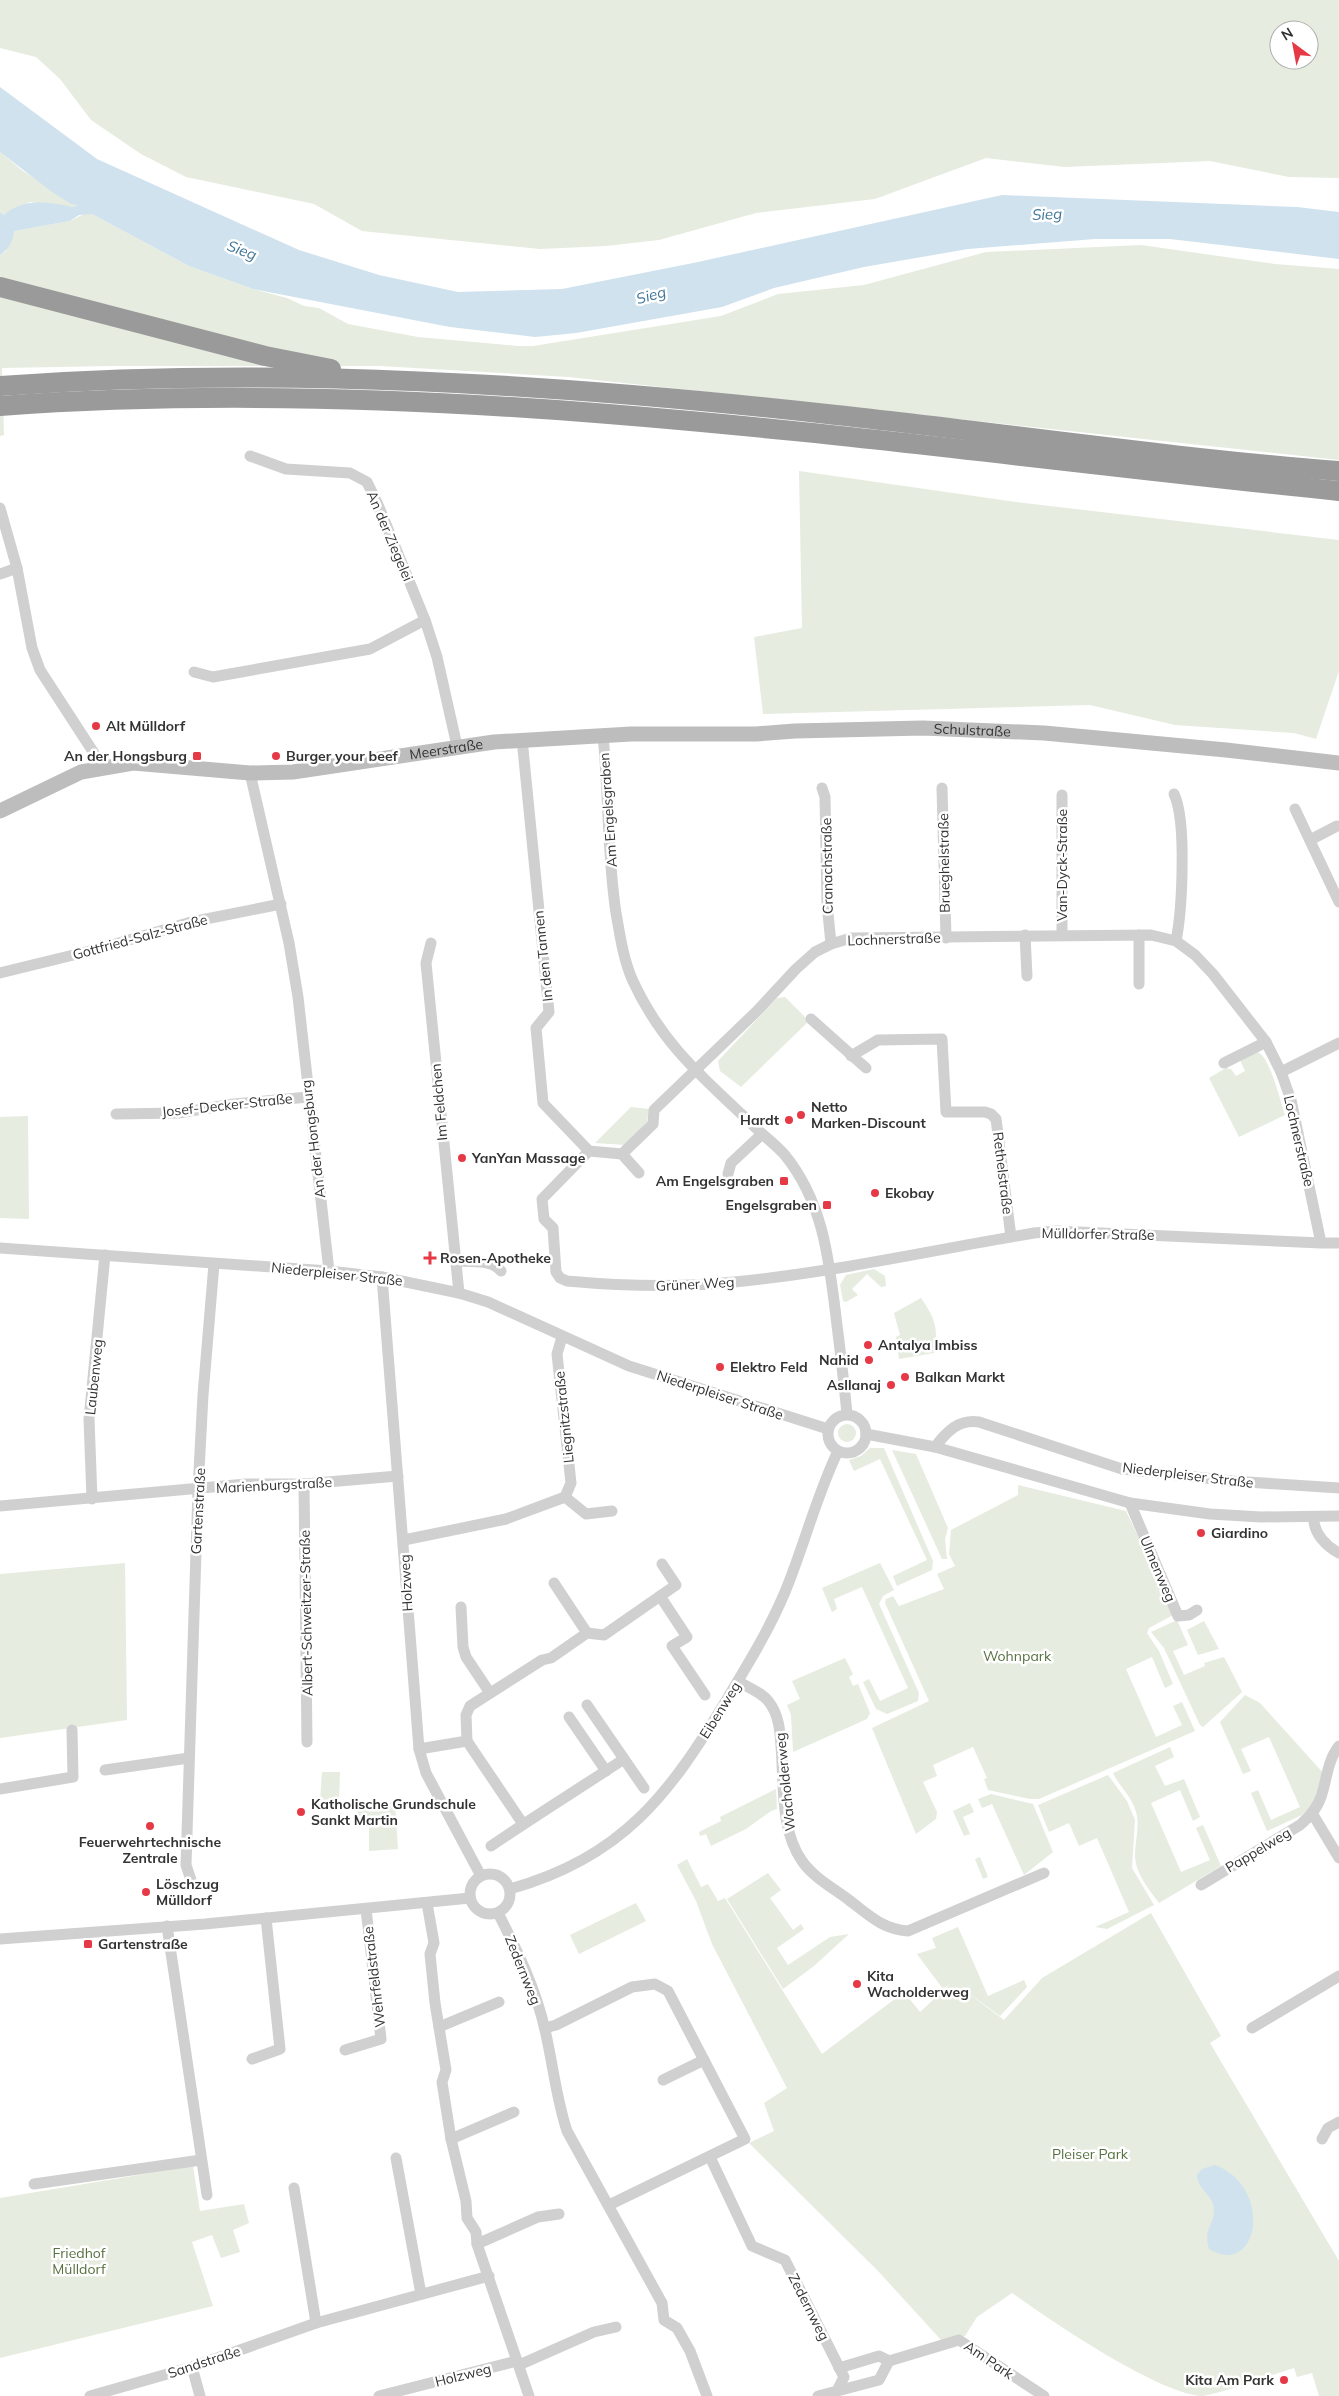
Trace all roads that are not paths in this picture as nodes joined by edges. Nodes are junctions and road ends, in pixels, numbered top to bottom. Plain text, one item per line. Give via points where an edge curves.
1 (0, 287) edge
2 (405, 380) junction
3 (0, 386) edge
4 (0, 406) edge
5 (250, 456) dead end
6 (1339, 471) edge
7 (1339, 491) edge
8 (0, 508) edge
9 (17, 568) junction
10 (0, 574) edge
11 (425, 620) junction
12 (194, 672) dead end
13 (603, 736) junction
14 (522, 739) junction
15 (457, 746) junction
16 (1339, 764) edge
17 (103, 767) junction
18 (250, 773) junction
19 (822, 788) dead end
20 (942, 788) dead end
21 (1174, 794) dead end
22 (1062, 795) dead end
23 (1295, 809) dead end
24 (0, 811) edge
25 (1337, 826) dead end
26 (1310, 840) junction
27 (1339, 902) edge
28 (281, 904) junction
29 (1024, 935) junction
30 (1062, 935) junction
31 (1139, 935) junction
32 (946, 938) junction
33 (1176, 941) junction
34 (431, 943) dead end
35 (831, 944) junction
36 (0, 973) edge
37 (1027, 976) dead end
38 (1138, 984) dead end
39 (811, 1020) dead end
40 (1266, 1042) junction
41 (1339, 1043) edge
42 (851, 1056) junction
43 (1224, 1063) dead end
44 (866, 1068) dead end
45 (695, 1072) junction
46 (1282, 1072) junction
47 (308, 1097) junction
48 (116, 1114) dead end
49 (762, 1134) junction
50 (589, 1151) junction
51 (622, 1154) junction
52 (639, 1173) dead end
53 (728, 1174) dead end
54 (1011, 1237) junction
55 (1339, 1243) edge
56 (1321, 1244) junction
57 (0, 1248) edge
58 (105, 1255) junction
59 (454, 1261) junction
60 (214, 1264) junction
61 (830, 1268) junction
62 (329, 1271) junction
63 (501, 1271) dead end
64 (382, 1277) junction
65 (459, 1293) junction
66 (562, 1337) junction
67 (847, 1414) junction
68 (828, 1428) junction
69 (866, 1434) junction
70 (935, 1446) junction
71 (838, 1451) junction
72 (398, 1476) junction
73 (304, 1484) junction
74 (1339, 1488) edge
75 (198, 1490) junction
76 (565, 1497) junction
77 (92, 1498) junction
78 (1130, 1503) junction
79 (0, 1506) edge
80 (612, 1511) dead end
81 (1339, 1516) edge
82 (1314, 1518) junction
83 (404, 1540) junction
84 (1339, 1553) edge
85 (662, 1564) dead end
86 (554, 1583) dead end
87 (660, 1596) junction
88 (461, 1607) dead end
89 (1197, 1610) dead end
90 (587, 1633) junction
91 (738, 1681) junction
92 (490, 1693) junction
93 (705, 1695) dead end
94 (587, 1705) dead end
95 (568, 1717) dead end
96 (72, 1730) dead end
97 (467, 1741) junction
98 (307, 1742) dead end
99 (1339, 1746) edge
100 (419, 1748) junction
101 (189, 1758) junction
102 (624, 1759) junction
103 (105, 1770) dead end
104 (606, 1771) junction
105 (644, 1788) dead end
106 (0, 1789) edge
107 (1312, 1813) junction
108 (523, 1824) junction
109 (491, 1846) dead end
110 (1339, 1858) edge
111 (1044, 1873) dead end
112 (481, 1876) junction
113 (191, 1880) dead end
114 (1201, 1884) dead end
115 (510, 1889) junction
116 (470, 1898) junction
117 (427, 1903) junction
118 (366, 1909) junction
119 (498, 1913) junction
120 (266, 1918) junction
121 (167, 1926) junction
122 (0, 1939) edge
123 (1338, 1978) edge
124 (499, 2002) dead end
125 (439, 2027) junction
126 (544, 2028) junction
127 (1252, 2028) dead end
128 (345, 2050) dead end
129 (252, 2059) dead end
130 (704, 2060) junction
131 (663, 2080) dead end
132 (514, 2112) dead end
133 (1339, 2122) edge
134 (451, 2139) junction
135 (1322, 2139) dead end
136 (710, 2157) junction
137 (396, 2158) dead end
138 (201, 2160) junction
139 (34, 2184) dead end
140 (294, 2188) dead end
141 (207, 2195) dead end
142 (609, 2205) junction
143 (559, 2214) dead end
144 (477, 2244) junction
145 (489, 2276) junction
146 (421, 2294) junction
147 (316, 2322) junction
148 (616, 2327) dead end
149 (889, 2361) junction
150 (518, 2363) junction
151 (192, 2367) junction
152 (839, 2368) junction
153 (838, 2391) junction
154 (90, 2396) edge
155 (200, 2396) edge
156 (379, 2396) edge
157 (529, 2396) edge
158 (707, 2396) edge
159 (818, 2396) edge
160 (1044, 2396) edge

1 - 2 highway via 265,356
2 - 3 highway via 220,377
2 - 6 highway via 670,398
4 - 7 highway via 224,397 395,400 534,407 831,435
5 - 11 street, An der Ziegelei via 286,469 350,473 367,482
8 - 9 street
9 - 10 street
9 - 17 street via 32,648 40,670
11 - 12 street via 370,649 213,677
11 - 15 street, An der Ziegelei via 437,657
13 - 14 street, Meerstraße
13 - 16 street, Schulstraße via 923,728 1044,733
13 - 45 street, Am Engelsgraben via 611,871 624,952 631,977 657,1026
14 - 15 street, Meerstraße
14 - 50 street, In den Tannen via 549,1012 536,1028 543,1103
15 - 18 street, Meerstraße via 319,769
17 - 18 street, Meerstraße via 133,763
17 - 24 street, Meerstraße via 81,772
18 - 28 street, An der Hongsburg
19 - 35 street, Cranachstraße
20 - 32 street, Brueghelstraße
21 - 33 street via 1179,806 1180,840 1181,918
22 - 30 street, Van-Dyck-Straße
23 - 26 street
25 - 26 street
26 - 27 street
28 - 36 street, Gottfried-Salz-Straße via 191,922
28 - 47 street, An der Hongsburg via 298,997
29 - 30 street, Lochnerstraße
29 - 32 street, Lochnerstraße
29 - 37 street
30 - 31 street, Lochnerstraße
31 - 33 street, Lochnerstraße
31 - 38 street
32 - 35 street, Lochnerstraße via 851,938
33 - 40 street, Lochnerstraße via 1213,974
34 - 59 street, Im Feldchen via 426,963
35 - 45 street, Lochnerstraße via 815,952 796,969
39 - 42 street
40 - 43 street
40 - 46 street, Lochnerstraße
41 - 46 street
42 - 44 street
42 - 54 street, Rethelstraße via 878,1040 942,1039 946,1112 985,1112 996,1120
45 - 49 street, Am Engelsgraben
45 - 51 street via 654,1110 653,1124
46 - 56 street, Lochnerstraße via 1299,1130
47 - 48 street, Josef-Decker-Straße via 178,1113
47 - 62 street, An der Hongsburg
49 - 53 street via 732,1163
49 - 61 street, Am Engelsgraben via 784,1154 807,1189 817,1210
50 - 51 street
50 - 61 street, Grüner Weg via 542,1199 544,1219 553,1228 556,1272 560,1278 650,1286 733,1282
51 - 52 street
54 - 56 street, Mülldorfer Straße via 1057,1231
54 - 61 street, Mülldorfer Straße
55 - 56 street, Mülldorfer Straße
57 - 58 street, Niederpleiser Straße
58 - 60 street, Niederpleiser Straße
58 - 77 street, Laubenweg via 90,1419
59 - 63 street via 486,1263
59 - 65 street, Im Feldchen
60 - 62 street, Niederpleiser Straße
60 - 75 street, Gartenstraße
61 - 67 street, Am Engelsgraben
62 - 64 street, Niederpleiser Straße
64 - 65 street, Niederpleiser Straße
64 - 72 street, Holzweg
65 - 66 street, Niederpleiser Straße via 488,1302
66 - 68 street, Niederpleiser Straße via 629,1366
66 - 76 street, Liegnitzstraße via 557,1354 571,1483
67 - 68 street via 835,1418
67 - 69 street via 862,1422
68 - 71 street via 828,1439
69 - 70 street
69 - 71 street via 856,1450
70 - 74 street, Niederpleiser Straße via 951,1429 968,1420 1122,1469
70 - 78 street
71 - 91 street, Eibenweg via 780,1603
72 - 73 street, Marienburgstraße
72 - 83 street, Holzweg
73 - 75 street, Marienburgstraße via 246,1484
73 - 98 street, Albert-Schweitzer-Straße
75 - 77 street, Marienburgstraße
75 - 101 street, Gartenstraße
76 - 80 street via 586,1514
76 - 83 street via 506,1519
77 - 79 street, Marienburgstraße
78 - 82 street via 1210,1514
78 - 89 street, Ulmenweg via 1178,1616
81 - 82 street
82 - 84 street via 1326,1546
83 - 100 street, Holzweg
85 - 87 street via 676,1585
86 - 90 street
87 - 90 street via 604,1635
87 - 93 street via 687,1637 672,1646
88 - 92 street via 466,1657
90 - 92 street
91 - 111 street, Wacholderweg via 769,1701 775,1712 791,1841 802,1862 874,1920 892,1930 908,1931
91 - 115 street, Eibenweg via 668,1788 636,1822 585,1859
92 - 97 street via 467,1710
94 - 102 street
95 - 104 street
96 - 106 street via 73,1777
97 - 100 street
97 - 108 street
99 - 107 street, Pappelweg via 1330,1762 1321,1798
100 - 112 street, Holzweg via 426,1773
101 - 103 street
101 - 113 street, Gartenstraße via 186,1865
102 - 104 street
102 - 105 street
104 - 108 street
107 - 110 street
107 - 114 street, Pappelweg via 1300,1825
108 - 109 street
112 - 115 street via 499,1876
112 - 116 street via 472,1884
115 - 119 street via 508,1903
116 - 117 street, Wehrfeldstraße
116 - 119 street via 477,1910
117 - 118 street, Wehrfeldstraße
117 - 125 street via 434,1943 430,1954
118 - 120 street, Wehrfeldstraße
118 - 128 street, Wehrfeldstraße via 381,2039
119 - 126 street, Zedernweg via 521,1960
120 - 121 street, Wehrfeldstraße
120 - 129 street via 280,2049
121 - 122 street, Wehrfeldstraße
121 - 138 street
123 - 127 street
124 - 125 street
125 - 134 street via 446,2070 442,2082
126 - 130 street via 632,1987 655,1984 668,1991
126 - 142 street, Zedernweg via 557,2082 558,2104 567,2131
130 - 131 street
130 - 136 street via 745,2139
132 - 134 street
133 - 135 street via 1328,2128
134 - 144 street via 466,2200 467,2218 476,2232
136 - 142 street
136 - 152 street, Zedernweg via 752,2246 785,2260
137 - 146 street
138 - 139 street
138 - 141 street
140 - 147 street
142 - 158 street, Zedernweg via 662,2303 664,2320 677,2328 690,2351
143 - 144 street via 538,2217
144 - 145 street
145 - 146 street, Sandstraße
145 - 150 street
146 - 147 street, Sandstraße
147 - 151 street, Sandstraße
148 - 150 street, Holzweg via 594,2332
149 - 152 street via 879,2356
149 - 153 street via 879,2380
149 - 160 street, Am Park via 960,2340
150 - 156 street, Holzweg
150 - 157 street
151 - 154 street, Sandstraße
151 - 155 street
152 - 153 street, Zedernweg via 844,2377
153 - 159 street

